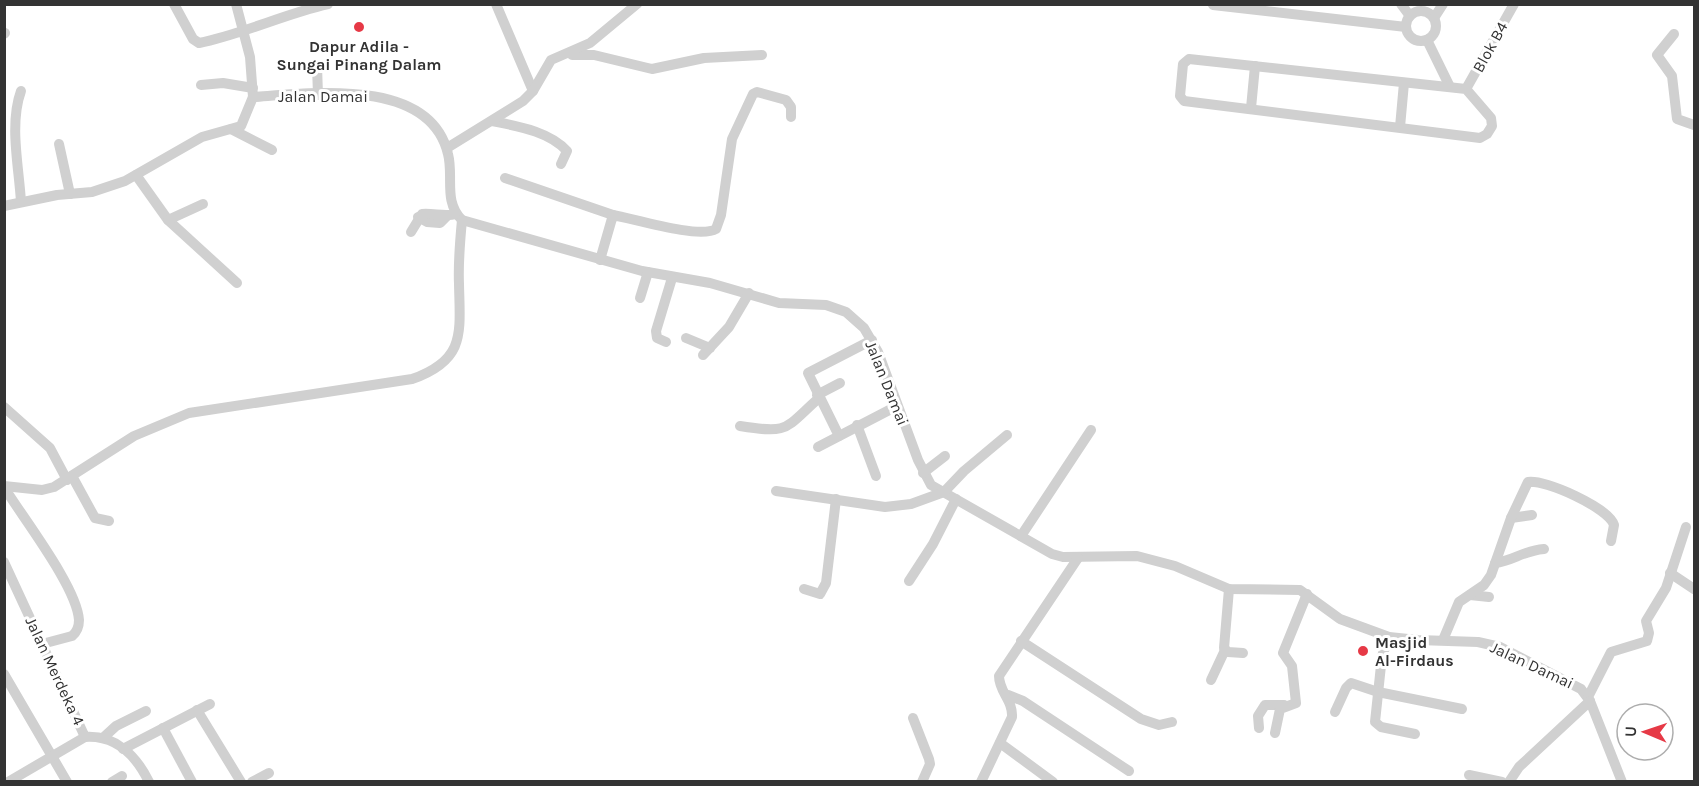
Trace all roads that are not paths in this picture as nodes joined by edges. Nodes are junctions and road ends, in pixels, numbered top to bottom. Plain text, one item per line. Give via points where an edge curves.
1 (174, 4) edge
2 (236, 4) edge
3 (328, 4) edge
4 (496, 4) edge
5 (636, 4) edge
6 (1213, 4) edge
7 (1401, 4) edge
8 (1443, 4) edge
9 (1514, 4) edge
10 (1410, 16) junction
11 (1434, 18) junction
12 (1406, 27) junction
13 (245, 32) junction
14 (1674, 33) dead end
15 (1427, 40) junction
16 (568, 54) junction
17 (762, 55) dead end
18 (317, 66) dead end
19 (1256, 66) junction
20 (1404, 83) junction
21 (201, 84) dead end
22 (1450, 87) junction
23 (1466, 89) junction
24 (21, 91) dead end
25 (533, 91) junction
26 (253, 92) junction
27 (318, 95) junction
28 (1251, 108) junction
29 (790, 117) dead end
30 (492, 121) junction
31 (1695, 125) edge
32 (1400, 127) junction
33 (231, 129) junction
34 (59, 144) dead end
35 (447, 148) junction
36 (272, 150) dead end
37 (561, 164) dead end
38 (136, 175) junction
39 (505, 178) dead end
40 (70, 194) junction
41 (21, 202) junction
42 (203, 204) dead end
43 (4, 206) edge
44 (614, 215) junction
45 (455, 216) junction
46 (168, 220) junction
47 (411, 232) dead end
48 (600, 260) junction
49 (648, 272) junction
50 (672, 278) junction
51 (237, 283) dead end
52 (749, 293) junction
53 (640, 298) dead end
54 (686, 338) dead end
55 (872, 340) junction
56 (666, 342) dead end
57 (840, 383) dead end
58 (818, 396) junction
59 (897, 406) junction
60 (4, 407) edge
61 (857, 425) junction
62 (740, 426) dead end
63 (1091, 430) dead end
64 (1007, 435) dead end
65 (838, 436) junction
66 (818, 447) dead end
67 (945, 456) dead end
68 (923, 473) junction
69 (876, 476) dead end
70 (70, 478) junction
71 (4, 486) edge
72 (777, 490) dead end
73 (944, 492) junction
74 (836, 499) junction
75 (956, 499) junction
76 (1532, 515) dead end
77 (1511, 519) junction
78 (109, 521) dead end
79 (1686, 527) dead end
80 (1021, 536) junction
81 (1611, 541) dead end
82 (1544, 549) dead end
83 (1078, 558) junction
84 (4, 562) edge
85 (1495, 563) junction
86 (1670, 573) junction
87 (909, 580) dead end
88 (804, 589) dead end
89 (1228, 589) junction
90 (1695, 589) edge
91 (1307, 594) junction
92 (1470, 595) junction
93 (1489, 597) dead end
94 (1389, 637) junction
95 (1443, 640) junction
96 (1021, 641) junction
97 (42, 644) junction
98 (1225, 650) junction
99 (1243, 653) dead end
100 (4, 674) edge
101 (1211, 680) dead end
102 (1378, 692) junction
103 (1008, 695) junction
104 (1589, 699) junction
105 (210, 704) dead end
106 (1284, 705) junction
107 (1462, 709) dead end
108 (197, 710) junction
109 (146, 711) dead end
110 (1335, 711) dead end
111 (913, 718) dead end
112 (1172, 723) dead end
113 (163, 728) junction
114 (1258, 728) dead end
115 (1275, 733) dead end
116 (1415, 734) dead end
117 (85, 737) junction
118 (104, 737) junction
119 (1000, 743) junction
120 (123, 748) junction
121 (52, 756) junction
122 (1128, 771) dead end
123 (269, 773) dead end
124 (1469, 775) dead end
125 (1617, 781) edge
126 (8, 782) edge
127 (67, 782) edge
128 (149, 782) edge
129 (192, 782) edge
130 (242, 782) edge
131 (252, 782) edge
132 (922, 782) edge
133 (981, 782) edge
134 (1053, 782) edge
135 (1502, 782) edge
136 (1509, 782) edge

1 - 13 street via 195,42
2 - 13 street
3 - 13 street
4 - 25 street
5 - 16 street via 590,43
6 - 12 street
7 - 10 street
8 - 11 street
9 - 23 street, Blok B4
10 - 11 street via 1418,11
10 - 12 street
11 - 15 street via 1437,26
12 - 15 street via 1418,41
13 - 26 street
14 - 31 street via 1658,55 1672,76 1677,119
15 - 22 street
16 - 17 street via 594,55 652,69 704,58
16 - 25 street via 551,60
18 - 27 street
19 - 20 street
19 - 28 street
19 - 28 street via 1186,59 1182,64 1180,96 1184,101
20 - 22 street
20 - 32 street
21 - 26 street, Jalan Damai via 223,83
22 - 23 street
23 - 32 street via 1492,122 1484,137
24 - 41 street via 16,121
25 - 30 street
26 - 27 street, Jalan Damai
26 - 33 street via 243,124
27 - 35 street, Jalan Damai via 363,94 391,100 422,114 443,136
28 - 32 street
29 - 44 street via 791,107 786,100 753,94 732,139 721,215 713,231
30 - 35 street
30 - 37 street via 530,130 561,145 567,151
33 - 36 street
33 - 38 street via 202,137
34 - 40 street
35 - 45 street, Jalan Damai
38 - 40 street via 92,192
38 - 46 street
39 - 44 street
40 - 41 street
41 - 43 street
42 - 46 street
44 - 48 street
45 - 47 street via 434,213 418,217
45 - 48 street, Jalan Damai
45 - 70 street via 461,313 458,342 447,360 431,372 412,379 189,413 134,436
46 - 51 street
48 - 49 street, Jalan Damai
49 - 50 street, Jalan Damai
49 - 53 street
50 - 52 street, Jalan Damai
50 - 56 street via 656,331 657,338
52 - 54 street via 729,327 707,351
52 - 55 street, Jalan Damai via 779,303 837,308 854,317
55 - 58 street via 809,371 807,375
55 - 59 street, Jalan Damai
57 - 58 street
58 - 62 street via 782,430
58 - 65 street
59 - 61 street
59 - 68 street, Jalan Damai
60 - 70 street via 50,448
61 - 65 street
61 - 69 street
63 - 80 street
64 - 73 street
65 - 66 street
67 - 68 street
68 - 73 street, Jalan Damai via 931,485
70 - 71 street via 42,490
70 - 78 street via 95,518
71 - 97 street via 61,578 78,616 78,628 72,636
72 - 74 street
73 - 74 street via 911,504 885,507
73 - 75 street, Jalan Damai
74 - 88 street via 826,583 820,594
75 - 80 street, Jalan Damai
75 - 87 street
76 - 77 street
77 - 81 street via 1527,484 1548,484 1608,514 1614,525
77 - 85 street
79 - 86 street
80 - 83 street, Jalan Damai via 1052,554
82 - 85 street
83 - 89 street, Jalan Damai via 1137,556
83 - 96 street
84 - 97 street, Jalan Merdeka 4
85 - 92 street via 1484,585
86 - 90 street
86 - 104 street via 1666,588 1646,621 1647,641 1611,651
89 - 91 street, Jalan Damai via 1294,589
89 - 98 street
91 - 94 street, Jalan Damai via 1340,620
91 - 106 street via 1283,649 1292,666 1296,699 1294,704
92 - 93 street
92 - 95 street via 1459,602
94 - 95 street, Jalan Damai
94 - 102 street via 1382,656
95 - 104 street, Jalan Damai via 1500,647 1572,683
96 - 103 street via 999,676 999,684
96 - 112 street via 1141,719 1159,725
97 - 117 street, Jalan Merdeka 4
98 - 99 street
98 - 101 street
100 - 121 street
102 - 107 street
102 - 110 street via 1348,684
102 - 116 street via 1377,725
103 - 119 street via 1012,717
103 - 122 street
104 - 125 street, Jalan Damai
104 - 136 street via 1519,766
105 - 108 street
106 - 114 street via 1265,705 1258,716
106 - 115 street
108 - 113 street
108 - 130 street
109 - 118 street via 116,726
111 - 132 street via 930,764
113 - 120 street
113 - 129 street
117 - 118 street, Jalan Merdeka 4
117 - 121 street
118 - 120 street, Jalan Merdeka 4
119 - 133 street
119 - 134 street
120 - 128 street, Jalan Merdeka 4
121 - 126 street
121 - 127 street
123 - 131 street
124 - 135 street

